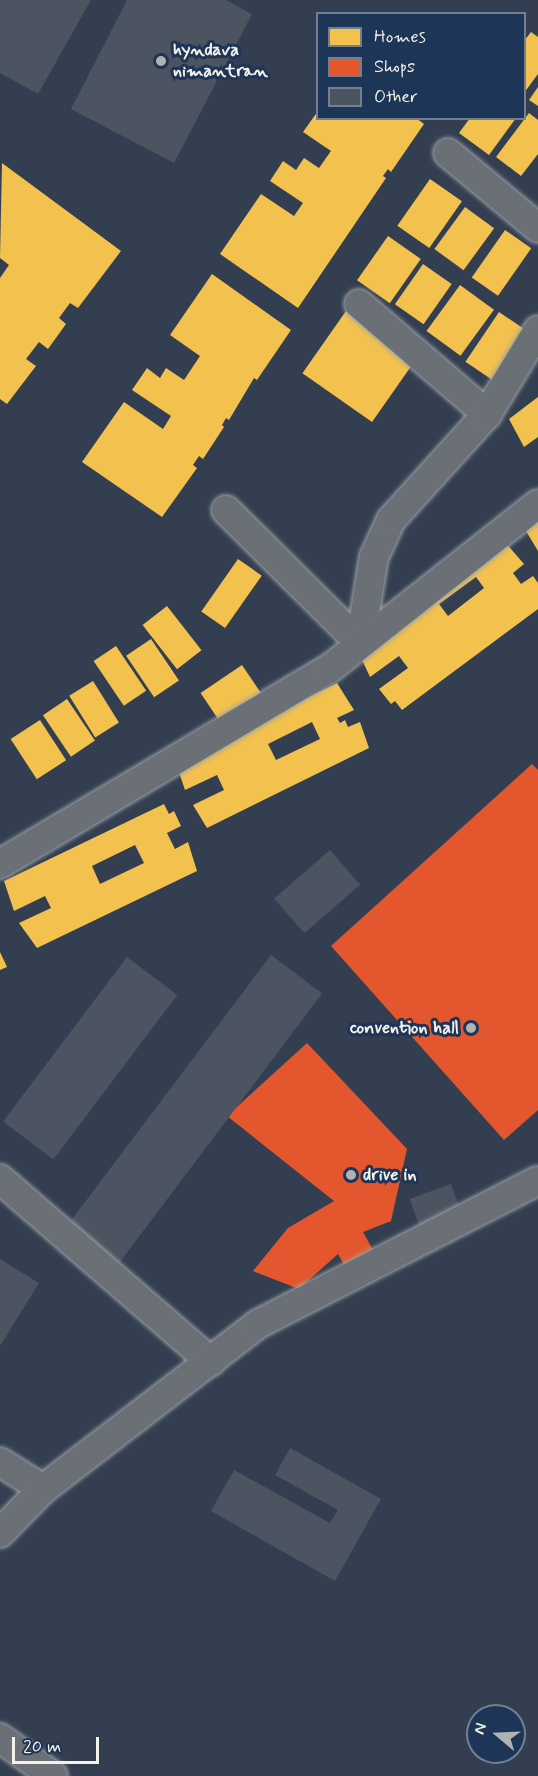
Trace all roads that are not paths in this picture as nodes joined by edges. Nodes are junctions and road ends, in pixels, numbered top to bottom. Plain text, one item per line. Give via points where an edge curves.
1 (448, 153) dead end
2 (538, 228) edge
3 (359, 304) dead end
4 (538, 330) edge
5 (486, 414) junction
6 (538, 504) edge
7 (226, 510) dead end
8 (360, 643) junction
9 (0, 864) edge
10 (0, 1179) edge
11 (538, 1181) edge
12 (212, 1362) junction
13 (0, 1462) edge
14 (43, 1489) junction
15 (0, 1533) edge
16 (0, 1738) edge
17 (53, 1776) edge

1 - 2 street
3 - 5 street
4 - 5 street
5 - 8 street via 391,520 374,557
6 - 8 street
7 - 8 street
8 - 9 street via 329,669
10 - 12 street
11 - 12 street via 258,1324
12 - 14 street
13 - 14 street
14 - 15 street
16 - 17 street

